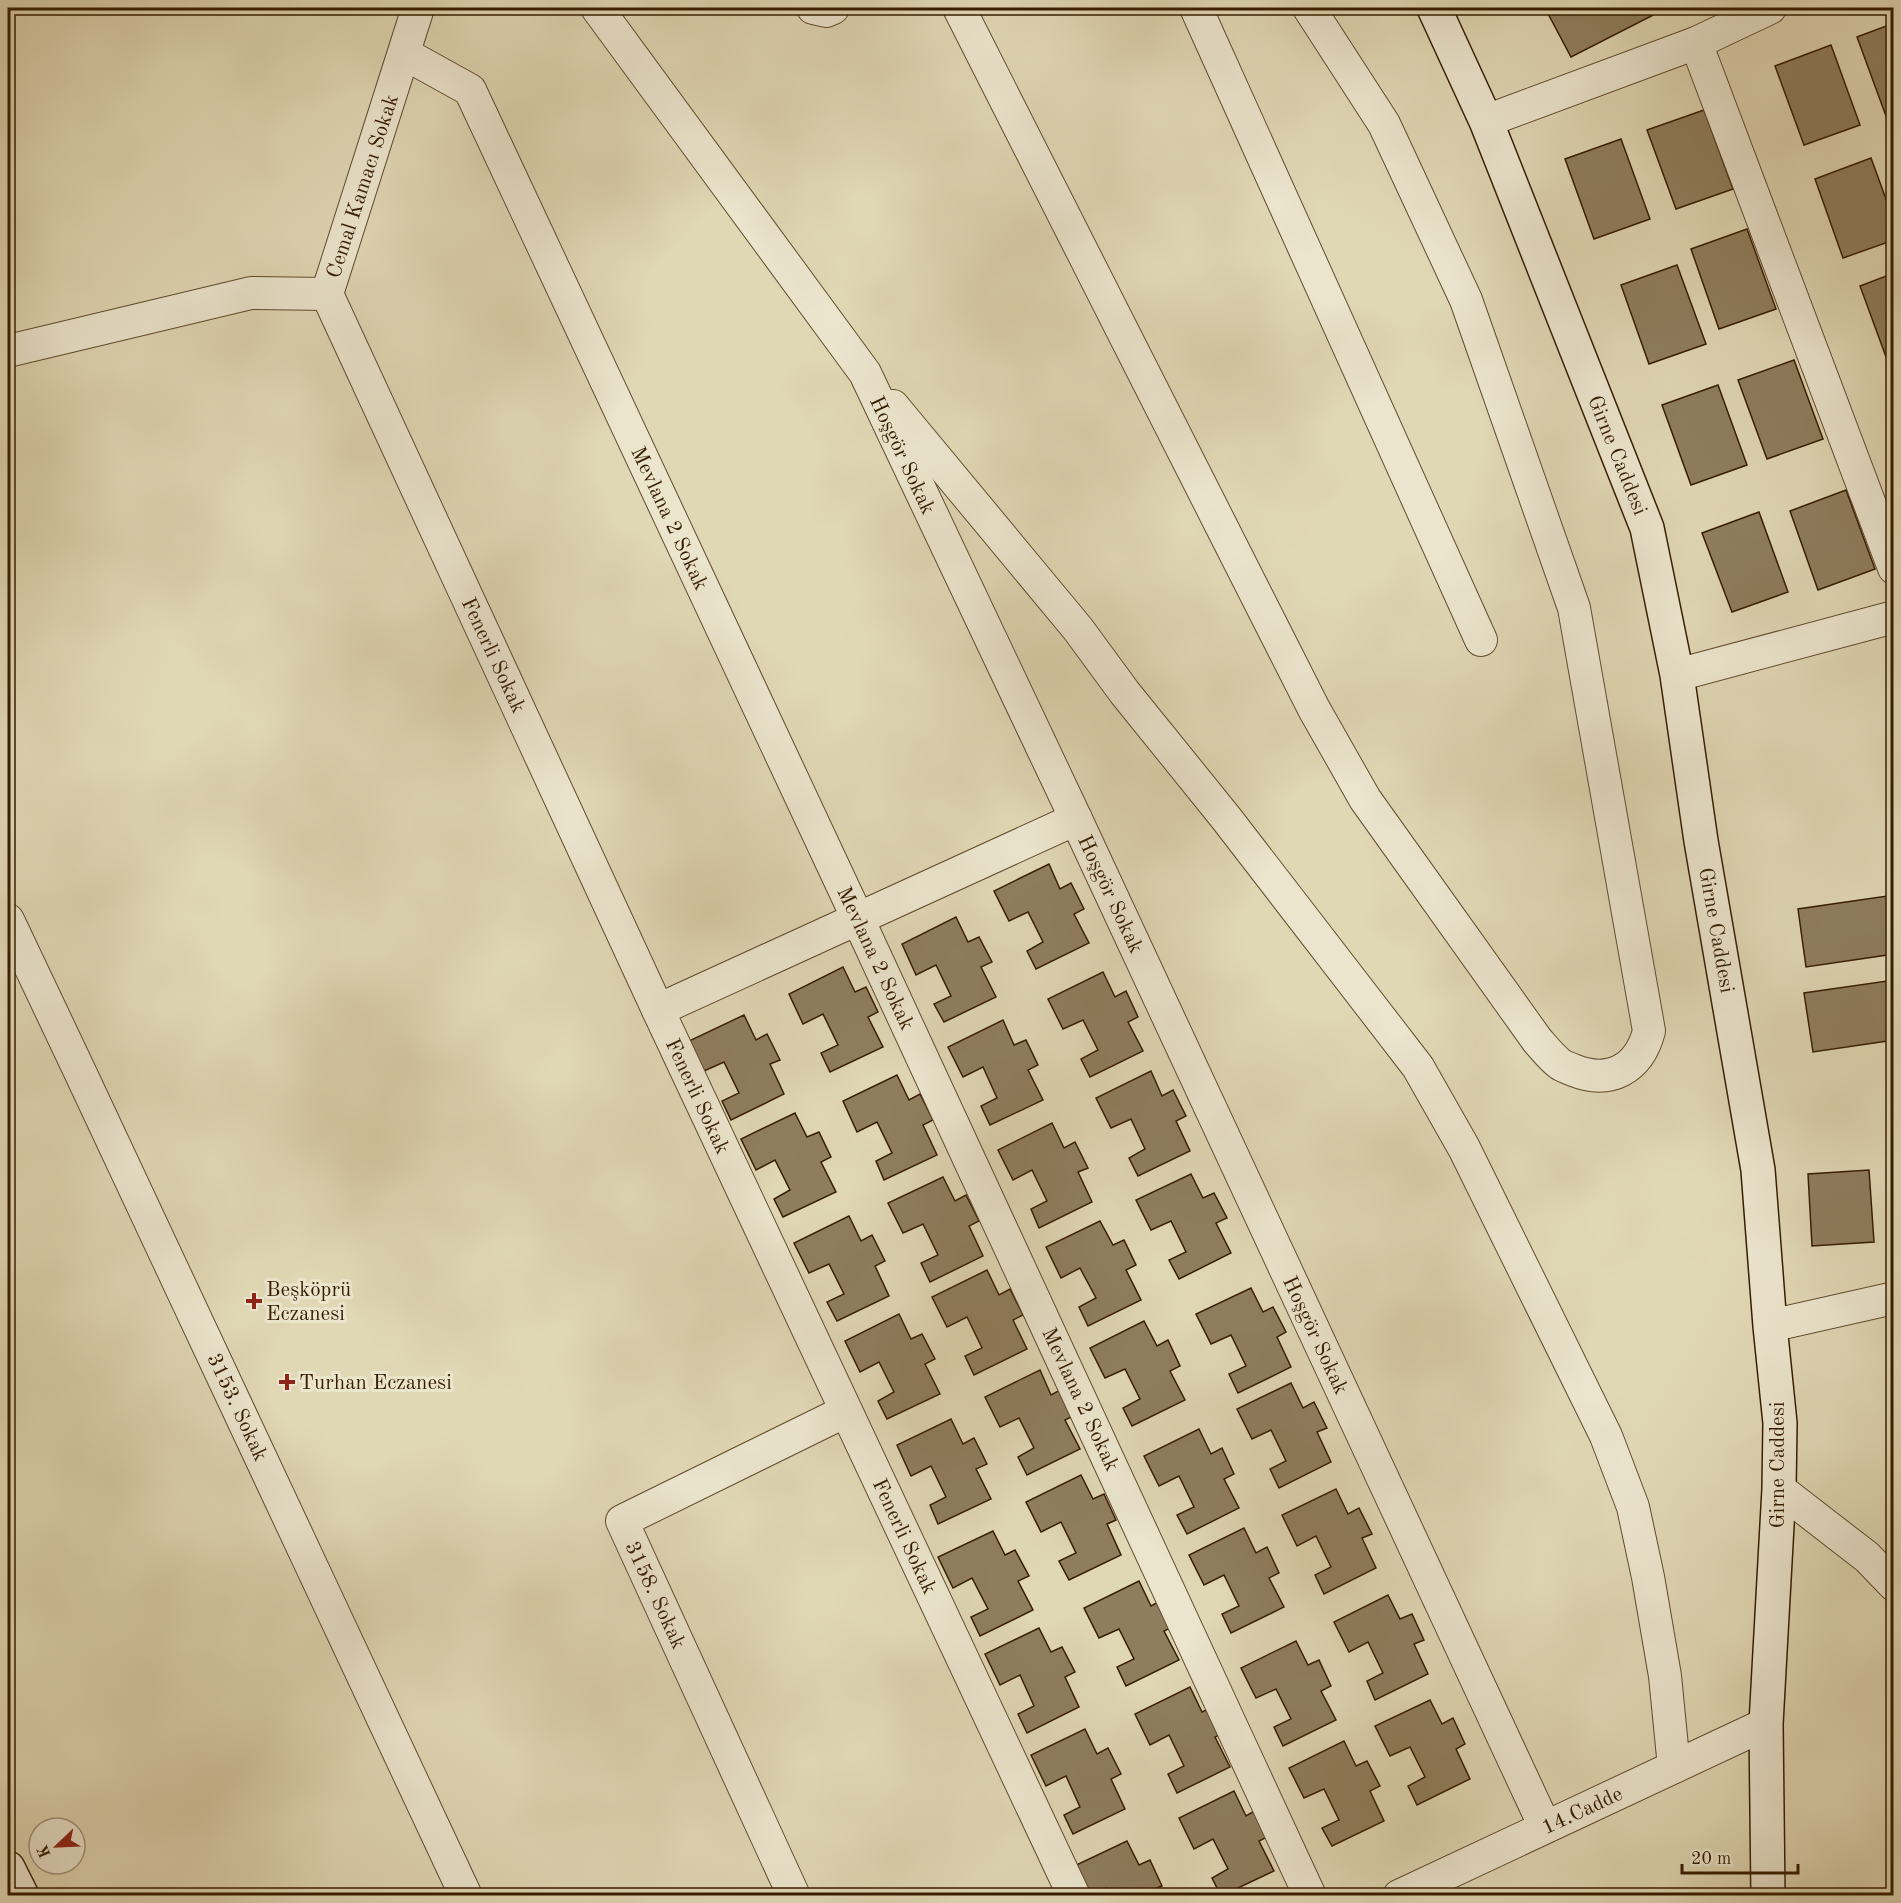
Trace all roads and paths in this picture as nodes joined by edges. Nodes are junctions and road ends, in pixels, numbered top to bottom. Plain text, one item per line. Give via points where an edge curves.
1 (418, 8) edge
2 (597, 8) edge
3 (813, 8) edge
4 (833, 8) edge
5 (959, 8) edge
6 (1196, 8) edge
7 (1309, 8) edge
8 (1434, 8) edge
9 (1770, 8) edge
10 (1696, 44) junction
11 (405, 54) junction
12 (1486, 121) junction
13 (327, 294) junction
14 (8, 351) edge
15 (865, 373) junction
16 (1893, 568) edge
17 (1893, 617) edge
18 (1481, 640) dead end
19 (1677, 675) junction
20 (1076, 819) junction
21 (858, 919) junction
22 (8, 920) edge
23 (658, 1010) junction
24 (1893, 1298) edge
25 (1770, 1326) junction
26 (846, 1411) junction
27 (1779, 1489) junction
28 (1893, 1585) edge
29 (1766, 1725) junction
30 (1674, 1767) junction
31 (1545, 1827) junction
32 (8, 1868) edge
33 (22, 1896) edge
34 (466, 1896) edge
35 (794, 1896) edge
36 (1074, 1896) edge
37 (1310, 1896) edge
38 (1399, 1896) edge
39 (1768, 1896) edge

1 - 11 street, Cemal Kamacı Sokak
2 - 15 street, Hoşgör Sokak
3 - 4 street
5 - 7 street via 1314,709 1365,799 1537,1040 1560,1064 1603,1077 1619,1072 1639,1056 1649,1031 1574,608 1466,300 1384,124
6 - 18 street
8 - 12 street, Girne Caddesi
9 - 10 street
10 - 12 street
10 - 16 street
11 - 13 street, Cemal Kamacı Sokak
11 - 21 street, Mevlana 2 Sokak via 470,90
12 - 19 street, Girne Caddesi via 1647,528
13 - 14 street, Cemal Kamacı Sokak via 250,293
13 - 23 street, Fenerli Sokak
15 - 20 street, Hoşgör Sokak
15 - 30 street via 1078,629 1418,1067 1464,1148 1606,1436 1633,1507 1665,1676
17 - 19 street
19 - 25 street, Girne Caddesi via 1701,841 1758,1170
20 - 21 street
20 - 31 street, Hoşgör Sokak
21 - 23 street
21 - 37 street, Mevlana 2 Sokak
22 - 34 street, 3153. Sokak
23 - 26 street, Fenerli Sokak
24 - 25 street
25 - 27 street, Girne Caddesi via 1780,1424
26 - 35 street, 3158. Sokak via 622,1521
26 - 36 street, Fenerli Sokak
27 - 28 street via 1867,1557
27 - 29 street, Girne Caddesi
29 - 30 street, 14.Cadde
29 - 39 street, Girne Caddesi
30 - 31 street, 14.Cadde
31 - 38 street, 14.Cadde
32 - 33 street

